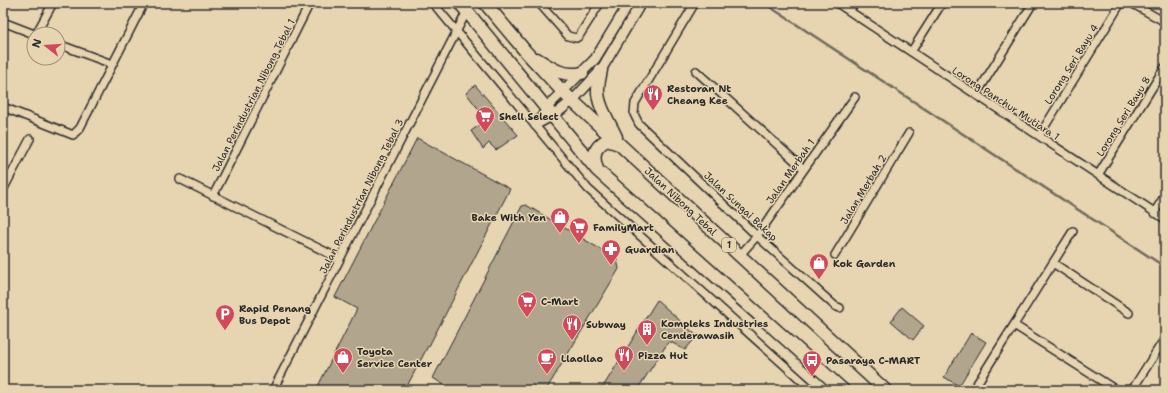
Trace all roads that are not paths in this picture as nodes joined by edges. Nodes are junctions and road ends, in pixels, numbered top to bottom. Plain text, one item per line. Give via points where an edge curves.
1 (52, 3) edge
2 (144, 3) edge
3 (310, 3) edge
4 (433, 3) edge
5 (484, 3) edge
6 (539, 3) edge
7 (600, 3) edge
8 (630, 3) edge
9 (641, 3) edge
10 (695, 3) edge
11 (837, 3) edge
12 (855, 3) edge
13 (942, 3) edge
14 (1033, 3) edge
15 (1121, 3) edge
16 (1131, 3) edge
17 (463, 7) edge
18 (849, 11) junction
19 (3, 22) edge
20 (1165, 22) edge
21 (39, 26) edge
22 (26, 31) edge
23 (457, 31) junction
24 (66, 47) edge
25 (526, 52) junction
26 (911, 52) junction
27 (112, 64) junction
28 (1165, 67) edge
29 (601, 70) junction
30 (696, 71) dead end
31 (582, 73) junction
32 (563, 92) junction
33 (976, 95) junction
34 (855, 98) dead end
35 (573, 100) junction
36 (3, 107) edge
37 (549, 112) junction
38 (535, 126) junction
39 (909, 133) dead end
40 (1039, 136) junction
41 (30, 139) dead end
42 (619, 144) junction
43 (804, 169) junction
44 (597, 170) junction
45 (1098, 175) junction
46 (180, 179) dead end
47 (3, 190) edge
48 (1165, 195) edge
49 (213, 196) junction
50 (1154, 212) junction
51 (1165, 220) edge
52 (1073, 231) dead end
53 (757, 236) junction
54 (740, 255) junction
55 (835, 255) dead end
56 (340, 259) junction
57 (1053, 263) junction
58 (840, 308) dead end
59 (1129, 312) dead end
60 (1014, 325) junction
61 (1165, 338) edge
62 (273, 390) edge
63 (812, 390) edge
64 (842, 390) edge
65 (885, 390) edge
66 (973, 390) edge
67 (1116, 390) edge
68 (1132, 390) edge

1 - 21 street
2 - 27 street
3 - 49 street, Jalan Perindustrian Nibong Tebal 1
4 - 23 street
5 - 25 highway, Jalan Nibong Tebal / 1
6 - 7 street via 571,38 579,36
8 - 31 street via 595,59
9 - 29 street
10 - 53 street, Jalan Sungai Bakap via 635,103 634,114 639,124
11 - 18 street, Lorong Panchur Mutiara 1
12 - 18 street
13 - 26 street
14 - 33 street
15 - 40 street, Lorong Seri Bayu 4
16 - 20 street
17 - 23 street, Jalan Perindustrian Nibong Tebal 3
17 - 37 highway
18 - 26 street, Lorong Panchur Mutiara 1
19 - 22 street
23 - 38 street
23 - 56 street, Jalan Perindustrian Nibong Tebal 3
24 - 27 street
25 - 31 highway via 559,71 571,75
25 - 32 highway, Jalan Nibong Tebal / 1
26 - 33 street, Lorong Panchur Mutiara 1
27 - 36 street via 80,128 73,135
28 - 45 street, Lorong Seri Bayu 8
29 - 35 street
29 - 42 highway via 599,98
30 - 43 street
31 - 32 street
32 - 35 highway, Jalan Nibong Tebal / 1
32 - 37 street
33 - 40 street, Lorong Panchur Mutiara 1
34 - 43 street, Jalan Merbah 1
35 - 37 street
35 - 42 highway, Jalan Nibong Tebal / 1
37 - 38 street
37 - 38 street
37 - 44 highway
38 - 63 street via 588,189
39 - 55 street, Jalan Merbah 2
40 - 45 street, Lorong Panchur Mutiara 1
41 - 47 street
42 - 44 highway via 607,140 597,148 594,162
42 - 54 highway, Jalan Nibong Tebal / 1
43 - 53 street, Jalan Merbah 1
44 - 64 highway
45 - 50 street, Lorong Panchur Mutiara 1
46 - 49 street
48 - 50 street
49 - 56 street
50 - 51 street, Lorong Panchur Mutiara 1
52 - 57 street
53 - 54 street, Jalan Merbah 1
53 - 58 street, Jalan Sungai Bakap
54 - 65 highway, Jalan Nibong Tebal / 1
56 - 62 street, Jalan Perindustrian Nibong Tebal 3
57 - 59 street
57 - 60 street
60 - 66 street
60 - 67 street
61 - 68 street

